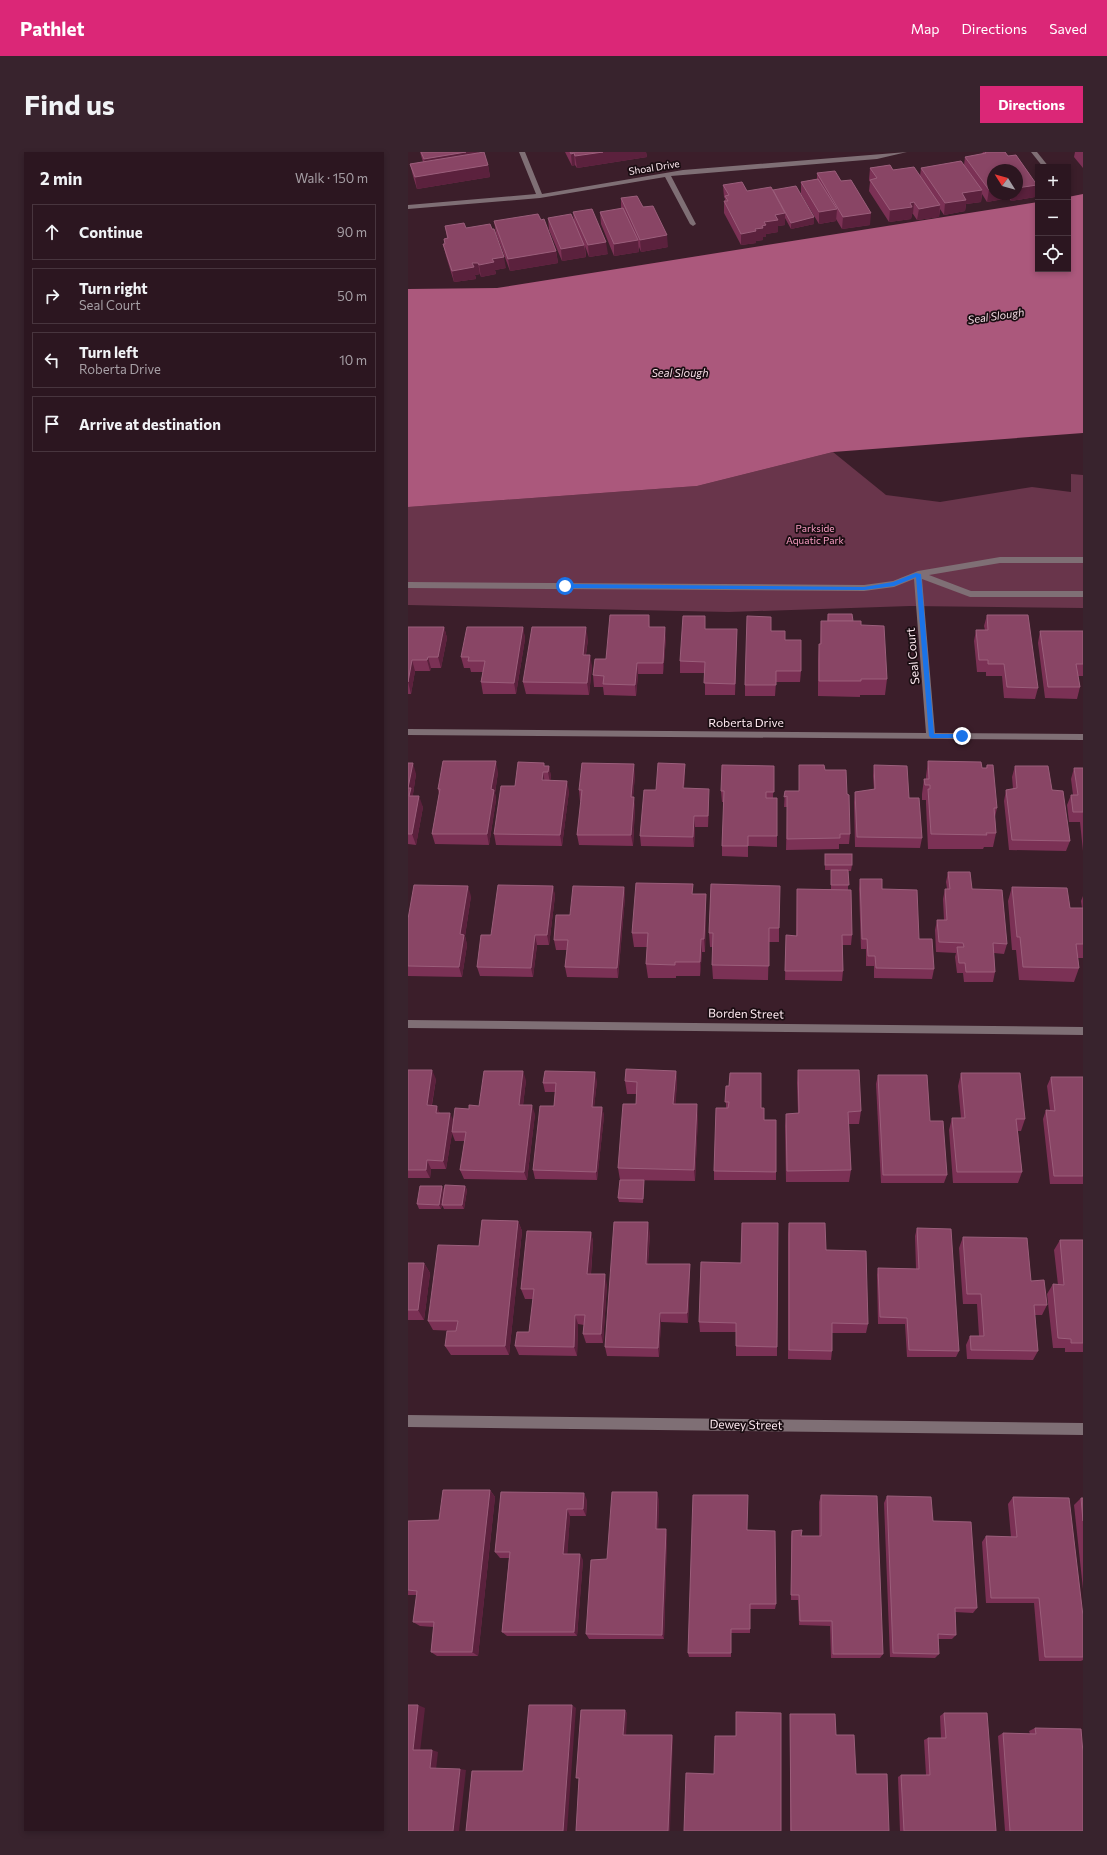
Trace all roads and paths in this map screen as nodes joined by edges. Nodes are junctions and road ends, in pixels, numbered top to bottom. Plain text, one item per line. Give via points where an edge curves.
1 (522, 152) edge
2 (904, 152) edge
3 (1034, 152) edge
4 (1044, 164) edge
5 (667, 175) junction
6 (540, 196) junction
7 (408, 208) edge
8 (693, 224) dead end
9 (1083, 560) edge
10 (918, 574) junction
11 (408, 585) edge
12 (1083, 594) edge
13 (408, 732) edge
14 (931, 736) junction
15 (1083, 737) edge
16 (408, 1024) edge
17 (1083, 1031) edge
18 (408, 1421) edge
19 (1083, 1429) edge

1 - 6 street
2 - 5 street, Shoal Drive via 877,157
3 - 4 street
5 - 6 street, Shoal Drive
5 - 8 street
6 - 7 street, Shoal Drive
9 - 10 street via 1000,560
10 - 11 street via 894,584 864,588
10 - 12 street via 970,594
10 - 14 street, Seal Court
13 - 14 street, Roberta Drive
14 - 15 street, Roberta Drive
16 - 17 street, Borden Street
18 - 19 street, Dewey Street

